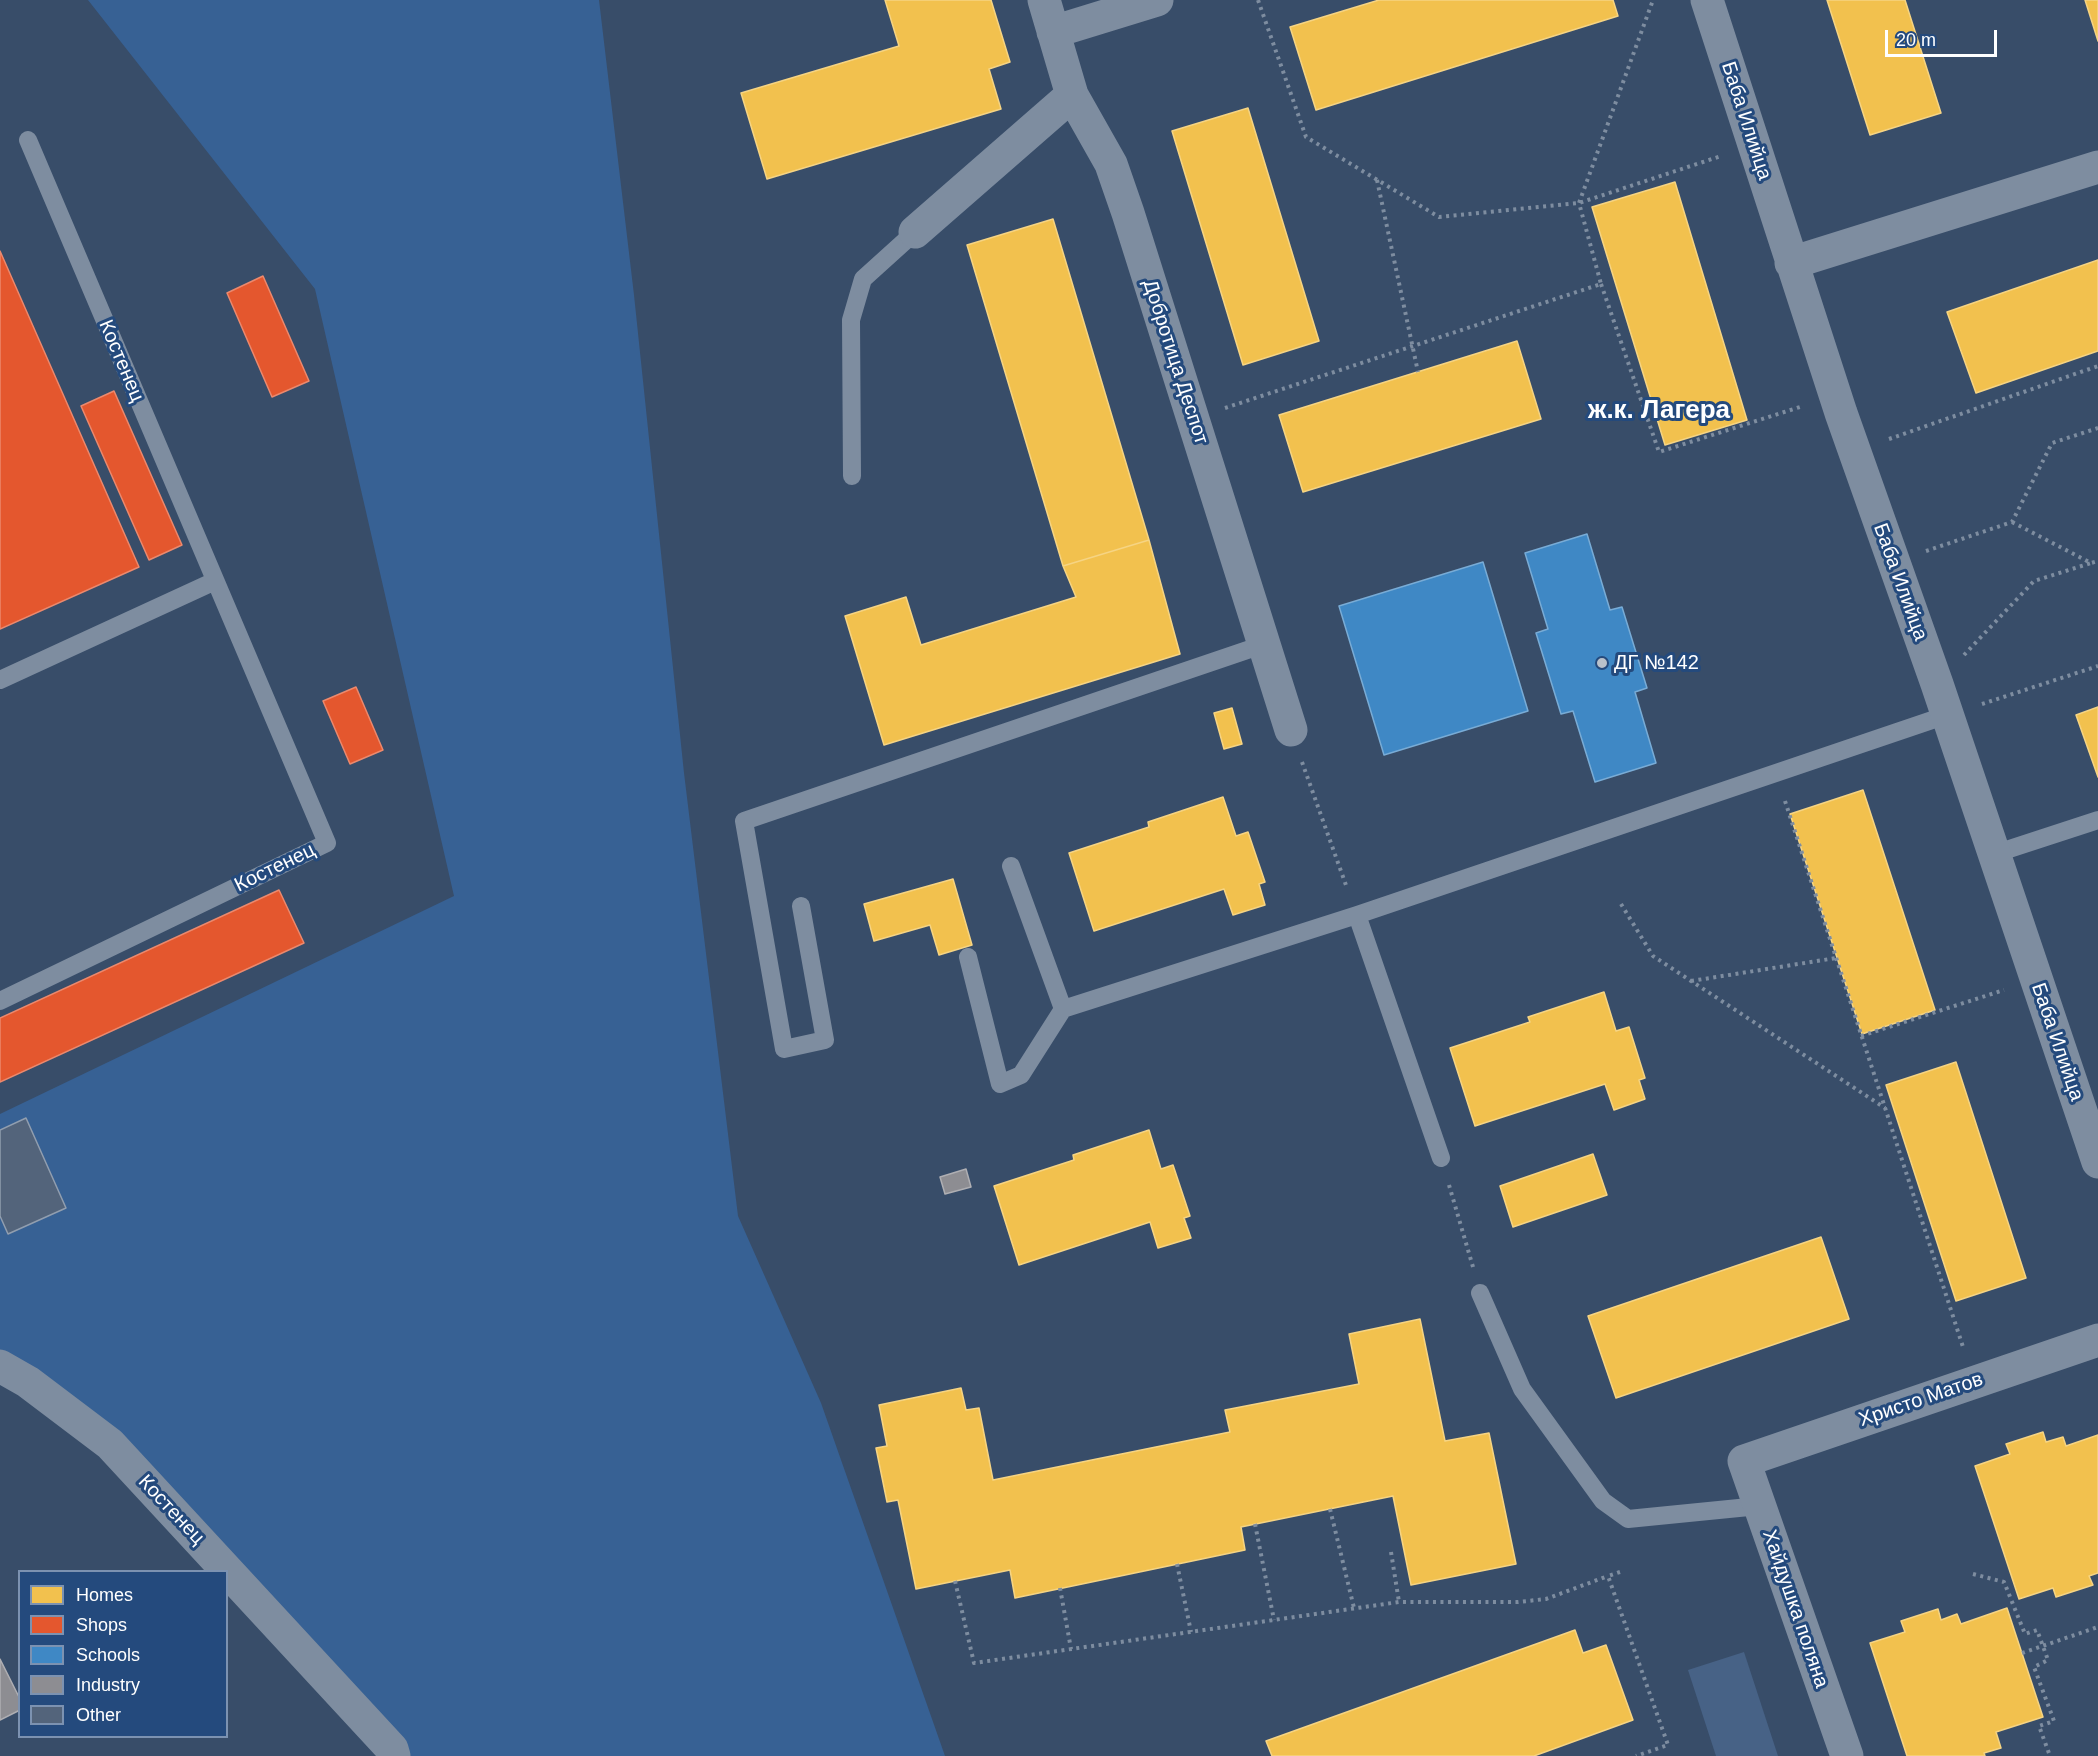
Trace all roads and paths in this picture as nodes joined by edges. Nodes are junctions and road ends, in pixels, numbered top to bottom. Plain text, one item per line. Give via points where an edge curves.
1 (1044, 0) edge
2 (1157, 0) edge
3 (1258, 0) edge
4 (1653, 0) edge
5 (1707, 0) edge
6 (1053, 32) junction
7 (1072, 95) junction
8 (28, 140) dead end
9 (1753, 146) junction
10 (2098, 167) edge
11 (1377, 180) junction
12 (1579, 203) junction
13 (915, 232) joint
14 (1791, 263) junction
15 (1601, 284) junction
16 (1412, 346) junction
17 (2098, 366) edge
18 (1418, 372) dead end
19 (1835, 396) junction
20 (1193, 419) junction
21 (2098, 428) edge
22 (1854, 451) junction
23 (852, 476) dead end
24 (2012, 522) junction
25 (2098, 561) edge
26 (1893, 562) junction
27 (2091, 563) junction
28 (215, 581) junction
29 (1265, 644) junction
30 (2098, 666) edge
31 (0, 680) edge
32 (1937, 684) junction
33 (1947, 715) junction
34 (1291, 730) joint
35 (1776, 773) junction
36 (2098, 820) edge
37 (1994, 854) junction
38 (1011, 866) dead end
39 (1621, 904) dead end
40 (801, 906) dead end
41 (1357, 915) junction
42 (968, 957) dead end
43 (1836, 958) junction
44 (2036, 980) junction
45 (1690, 981) junction
46 (0, 1001) edge
47 (1063, 1009) junction
48 (1862, 1036) junction
49 (1885, 1108) junction
50 (1442, 1158) joint
51 (2098, 1162) edge
52 (1480, 1293) joint
53 (2098, 1340) edge
54 (0, 1366) edge
55 (1975, 1382) junction
56 (1744, 1461) joint
57 (1759, 1506) junction
58 (1330, 1509) dead end
59 (1256, 1524) dead end
60 (1391, 1552) dead end
61 (1177, 1564) dead end
62 (226, 1570) edge
63 (228, 1572) edge
64 (1620, 1572) dead end
65 (1973, 1574) dead end
66 (1608, 1576) junction
67 (955, 1581) dead end
68 (1060, 1588) dead end
69 (1399, 1602) junction
70 (1354, 1608) junction
71 (1275, 1620) junction
72 (2098, 1627) edge
73 (1191, 1632) junction
74 (2043, 1646) junction
75 (1071, 1649) junction
76 (2022, 1653) dead end
77 (394, 1756) edge
78 (1636, 1756) edge
79 (1847, 1756) edge
80 (2050, 1756) edge

1 - 6 street, Добротица Деспот
2 - 6 street
3 - 11 path via 1306,137
4 - 12 path
5 - 9 street, Баба Илийца
6 - 7 street, Добротица Деспот
7 - 13 street
7 - 20 street, Добротица Деспот via 1111,164
8 - 28 lane, Костенец
9 - 12 path
9 - 14 street, Баба Илийца
10 - 14 street
11 - 12 path via 1439,217
11 - 16 path
12 - 15 path
13 - 23 lane via 863,279 851,320
14 - 19 street, Баба Илийца
15 - 16 path
15 - 19 path via 1659,452
16 - 18 path
16 - 20 path
17 - 22 path
19 - 22 street, Баба Илийца
20 - 29 street, Добротица Деспот
21 - 24 path via 2052,443
22 - 26 street, Баба Илийца
24 - 26 path
24 - 27 path
25 - 27 path
26 - 32 street, Баба Илийца
27 - 32 path via 2034,581
28 - 31 lane
28 - 46 lane, Костенец via 327,843
29 - 34 street, Добротица Деспот
29 - 40 lane via 744,821 784,1049 825,1040
30 - 33 path
32 - 33 street, Баба Илийца
33 - 35 lane
33 - 37 street, Баба Илийца
34 - 41 path
35 - 41 lane
35 - 43 path
36 - 37 lane
37 - 44 street, Баба Илийца
38 - 47 lane
39 - 45 path via 1653,956
41 - 47 lane
41 - 50 lane
42 - 47 lane via 1000,1084 1021,1075
43 - 45 path
43 - 48 path
44 - 48 path
44 - 51 street, Баба Илийца
45 - 49 path
48 - 49 path
49 - 55 path
50 - 52 path
52 - 57 lane via 1522,1389 1602,1501 1628,1519
53 - 55 street, Христо Матов
54 - 62 street, Костенец via 28,1382 110,1444
55 - 56 street, Христо Матов
56 - 57 street, Хайдушка поляна
57 - 79 street, Хайдушка поляна
58 - 70 path
59 - 71 path
60 - 69 path
61 - 73 path
63 - 77 street, Костенец via 392,1749
64 - 66 path
65 - 74 path via 2004,1582 2025,1634 2037,1630
66 - 69 path via 1546,1599
66 - 78 path via 1668,1745
67 - 75 path via 974,1663
68 - 75 path
69 - 70 path
70 - 71 path
71 - 73 path
72 - 74 path
73 - 75 path
74 - 76 path
74 - 80 path via 2048,1660 2034,1666 2054,1720 2039,1726

